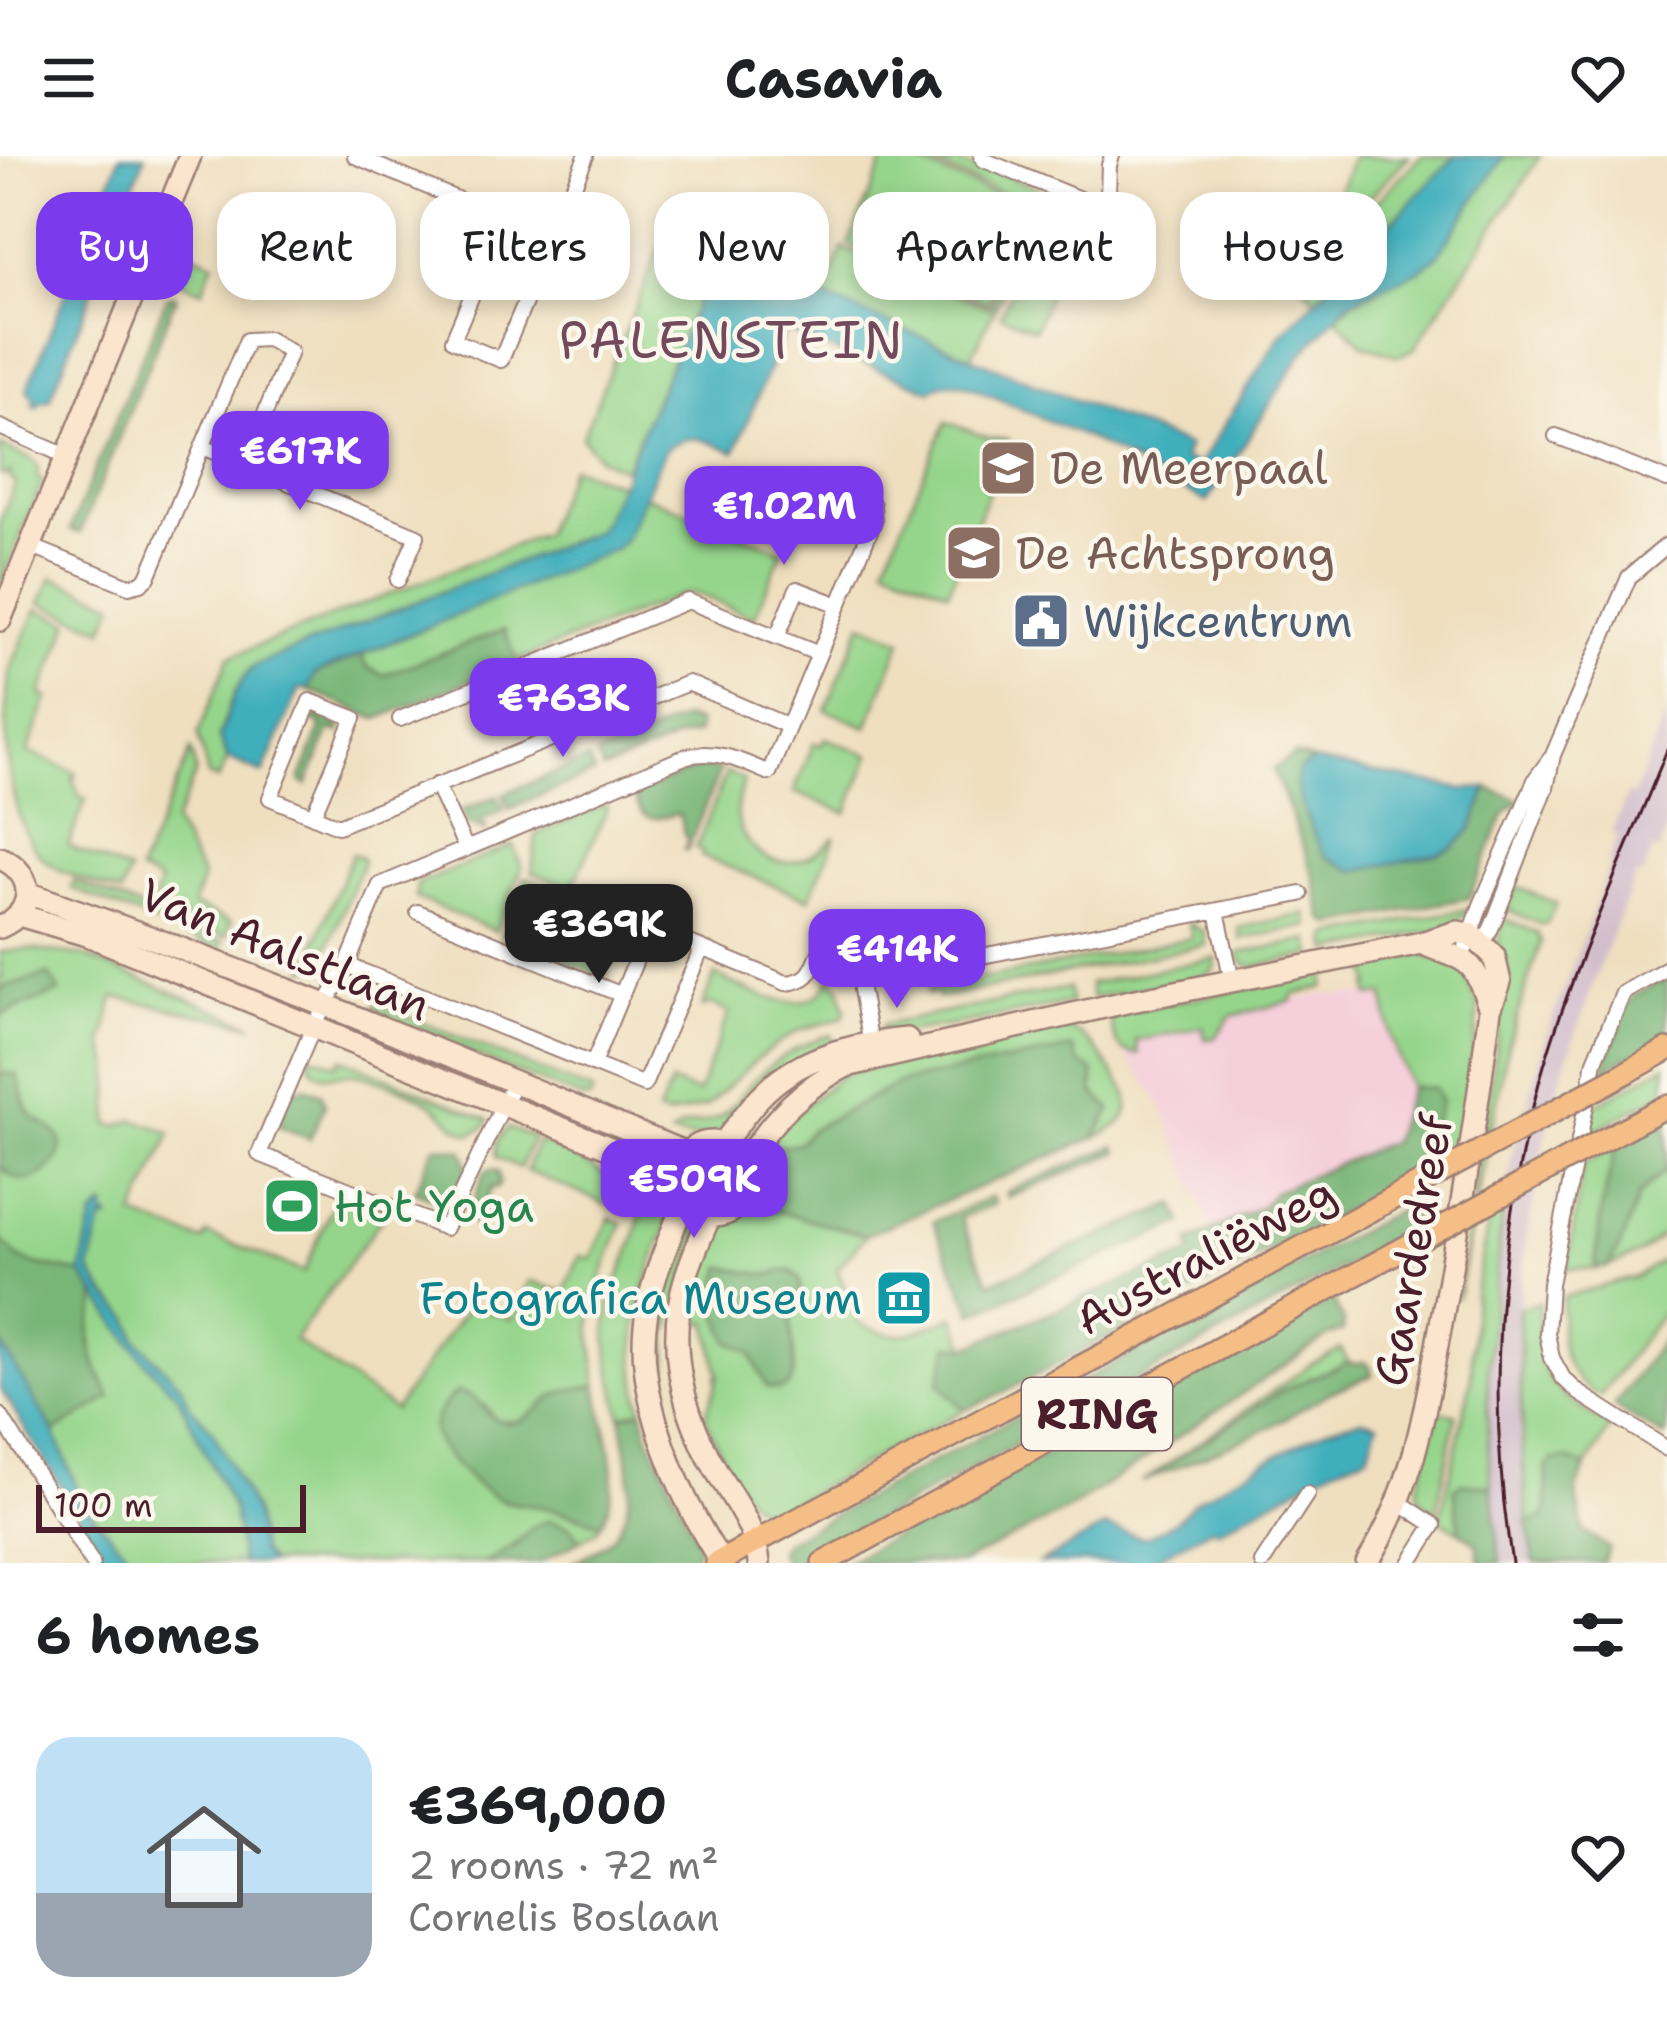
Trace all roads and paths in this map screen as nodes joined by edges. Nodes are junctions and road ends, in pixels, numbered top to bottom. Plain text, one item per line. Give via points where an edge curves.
1 (190, 156) edge
2 (355, 156) edge
3 (586, 156) edge
4 (981, 156) edge
5 (1112, 156) edge
6 (440, 192) edge
7 (571, 192) edge
8 (1063, 192) edge
9 (1108, 192) edge
10 (470, 300) edge
11 (526, 300) edge
12 (0, 427) edge
13 (1556, 436) dead end
14 (203, 447) junction
15 (66, 456) junction
16 (245, 463) junction
17 (1667, 480) edge
18 (874, 505) dead end
19 (1667, 545) edge
20 (30, 546) junction
21 (398, 580) dead end
22 (839, 605) junction
23 (0, 620) edge
24 (777, 637) junction
25 (820, 654) junction
26 (400, 718) dead end
27 (788, 727) junction
28 (436, 785) junction
29 (313, 816) junction
30 (466, 848) junction
31 (1, 854) edge
32 (27, 892) junction
33 (1301, 894) dead end
34 (572, 895) dead end
35 (1216, 911) junction
36 (418, 912) dead end
37 (10, 921) edge
38 (650, 926) junction
39 (1477, 939) junction
40 (1420, 943) junction
41 (702, 948) junction
42 (1462, 958) junction
43 (347, 964) junction
44 (1667, 968) edge
45 (858, 973) junction
46 (1232, 981) junction
47 (622, 995) junction
48 (327, 1006) junction
49 (1490, 1009) junction
50 (313, 1028) junction
51 (872, 1050) junction
52 (1667, 1050) edge
53 (593, 1064) junction
54 (514, 1082) junction
55 (503, 1106) junction
56 (1667, 1106) edge
57 (723, 1143) junction
58 (686, 1153) junction
59 (745, 1161) junction
60 (676, 1178) junction
61 (684, 1201) junction
62 (710, 1215) junction
63 (0, 1414) edge
64 (1667, 1450) edge
65 (1307, 1494) dead end
66 (1399, 1502) junction
67 (758, 1552) edge
68 (720, 1562) edge
69 (92, 1563) edge
70 (823, 1563) edge
71 (1262, 1563) edge
72 (1367, 1563) edge
73 (1409, 1563) edge

1 - 15 street
2 - 6 street
3 - 7 street
4 - 8 street
5 - 9 street
10 - 11 street via 453,340 501,361
12 - 15 street
13 - 17 street
14 - 16 street
14 - 16 street via 247,340 268,338 290,352
14 - 20 street via 141,584
15 - 20 street
16 - 21 street via 417,536
18 - 22 street
19 - 39 street via 1629,577
20 - 23 street
22 - 24 street via 797,589
22 - 25 street
24 - 25 street
24 - 26 street via 688,601
25 - 27 street
27 - 28 street via 688,683
27 - 30 street via 769,773 728,755 687,756
28 - 29 street via 338,826
28 - 30 street
29 - 29 street via 354,718 310,700 270,798
30 - 43 street via 380,885
31 - 32 street
32 - 37 street
32 - 48 street, Van Aalstlaan
33 - 35 street
34 - 38 street
35 - 45 street via 884,975
35 - 46 street
36 - 47 street
37 - 50 street, Van Aalstlaan via 90,936
38 - 41 street
38 - 47 street
39 - 40 street via 1457,932
39 - 42 street
39 - 49 street, Gaardedreef via 1494,956 1500,982
40 - 42 street
40 - 46 street
41 - 45 street via 786,983 810,976 818,956
41 - 53 street via 644,1085
42 - 49 street via 1478,973
43 - 48 street
43 - 53 street
44 - 64 street via 1623,993 1595,1061 1547,1334 1563,1378
45 - 51 street
46 - 51 street
47 - 53 street
48 - 50 street
48 - 54 street, Van Aalstlaan
49 - 66 street, Gaardedreef via 1456,1243
50 - 55 street, Van Aalstlaan
50 - 55 street, Van Aalstlaan via 259,1154 336,1186 445,1228
51 - 57 street via 820,1056 779,1081
51 - 59 street via 810,1086
52 - 67 main road, Australiëweg / RING, bridge
54 - 55 street, Van Aalstlaan
54 - 58 street, Van Aalstlaan
55 - 60 street, Van Aalstlaan
56 - 70 main road, Australiëweg / RING, bridge
57 - 58 street
57 - 59 street
58 - 60 street
59 - 62 street via 746,1195
60 - 61 street
61 - 62 street
61 - 68 street via 653,1286 644,1356 676,1476
62 - 67 street via 680,1301 676,1361 711,1461
63 - 69 street
65 - 71 street
66 - 72 street, Gaardedreef
66 - 73 street via 1434,1526
67 - 68 main road, Australiëweg / RING

